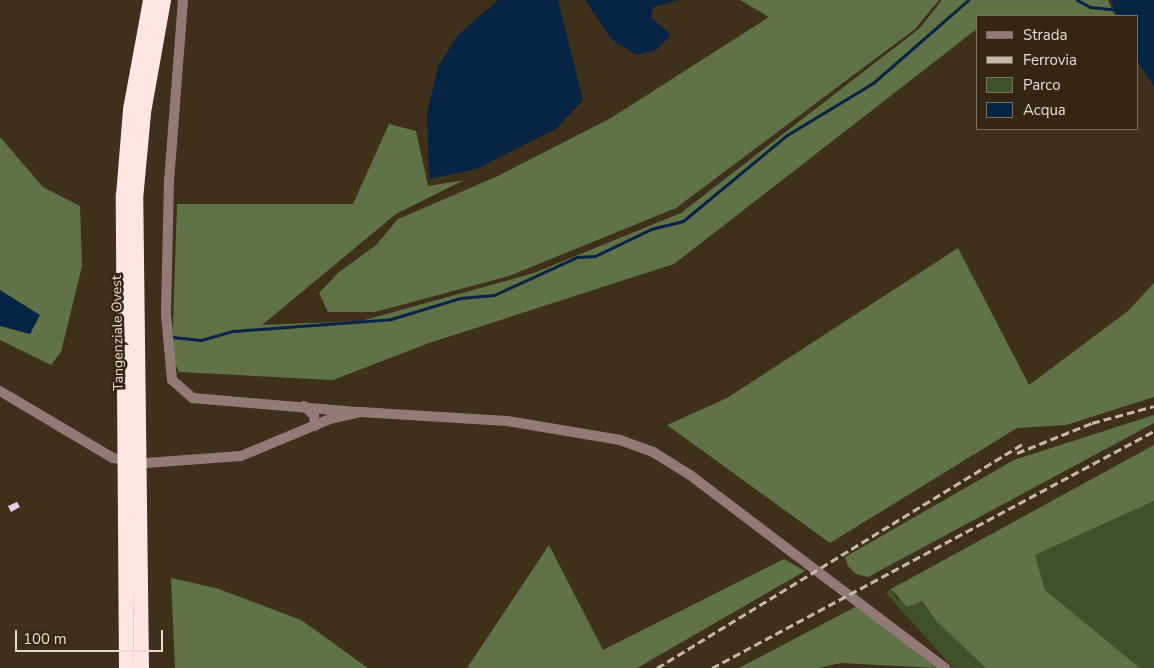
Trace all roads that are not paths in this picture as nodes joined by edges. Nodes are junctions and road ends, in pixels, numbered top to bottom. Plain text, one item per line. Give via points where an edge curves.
1 (150, 0) edge
2 (163, 0) edge
3 (183, 0) edge
4 (0, 390) edge
5 (304, 406) junction
6 (360, 412) junction
7 (315, 426) junction
8 (129, 427) junction
9 (130, 485) junction
10 (126, 668) edge
11 (140, 668) edge
12 (945, 668) edge

1 - 8 highway, Tangenziale Ovest via 125,153
2 - 8 highway, Tangenziale Ovest via 143,112 135,199
3 - 5 street via 169,180 166,314 172,380 192,398
4 - 7 street via 113,458 146,463 242,456
5 - 6 street
5 - 7 street via 314,415
6 - 7 street
6 - 12 street via 581,430 653,452 862,601
8 - 9 highway, Tangenziale Ovest
9 - 10 highway, Tangenziale Ovest
9 - 11 highway, Tangenziale Ovest

